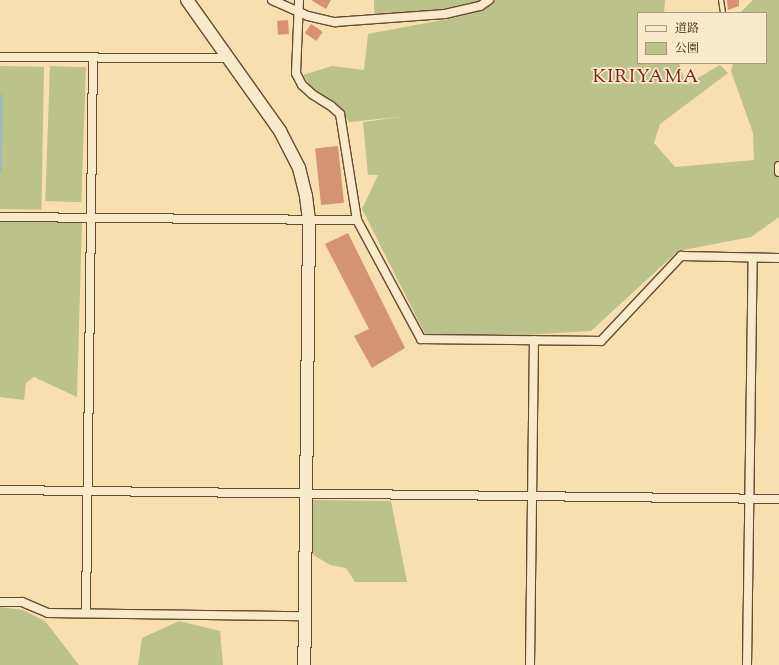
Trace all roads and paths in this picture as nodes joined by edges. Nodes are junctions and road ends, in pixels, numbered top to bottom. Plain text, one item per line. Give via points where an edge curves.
1 (187, 0) edge
2 (272, 0) edge
3 (299, 0) edge
4 (489, 0) edge
5 (721, 0) edge
6 (299, 12) junction
7 (723, 12) edge
8 (0, 57) edge
9 (93, 58) junction
10 (228, 58) junction
11 (779, 166) edge
12 (779, 172) edge
13 (0, 216) edge
14 (90, 218) junction
15 (309, 220) junction
16 (357, 220) junction
17 (753, 258) junction
18 (779, 258) edge
19 (534, 340) junction
20 (0, 490) edge
21 (87, 490) junction
22 (306, 493) junction
23 (533, 496) junction
24 (749, 499) junction
25 (779, 499) edge
26 (0, 602) edge
27 (86, 613) junction
28 (304, 616) junction
29 (304, 665) edge
30 (530, 665) edge
31 (747, 665) edge

1 - 10 street
2 - 6 street
3 - 6 street
4 - 6 street via 480,6 444,14 385,21 335,22
5 - 7 lane
6 - 16 street via 296,74 307,90 340,114
8 - 9 street
9 - 10 street
9 - 14 street
10 - 15 street via 280,131 299,168
11 - 12 street
13 - 14 street
14 - 15 street
14 - 21 street
15 - 16 street
15 - 22 street
16 - 19 street via 421,339
17 - 18 street
17 - 19 street via 681,256 601,341
17 - 24 street
19 - 23 street
20 - 21 street
21 - 22 street
21 - 27 street
22 - 23 street
22 - 28 street
23 - 24 street
23 - 30 street
24 - 25 street
24 - 31 street
26 - 27 street via 22,602 48,613
27 - 28 street
28 - 29 street

